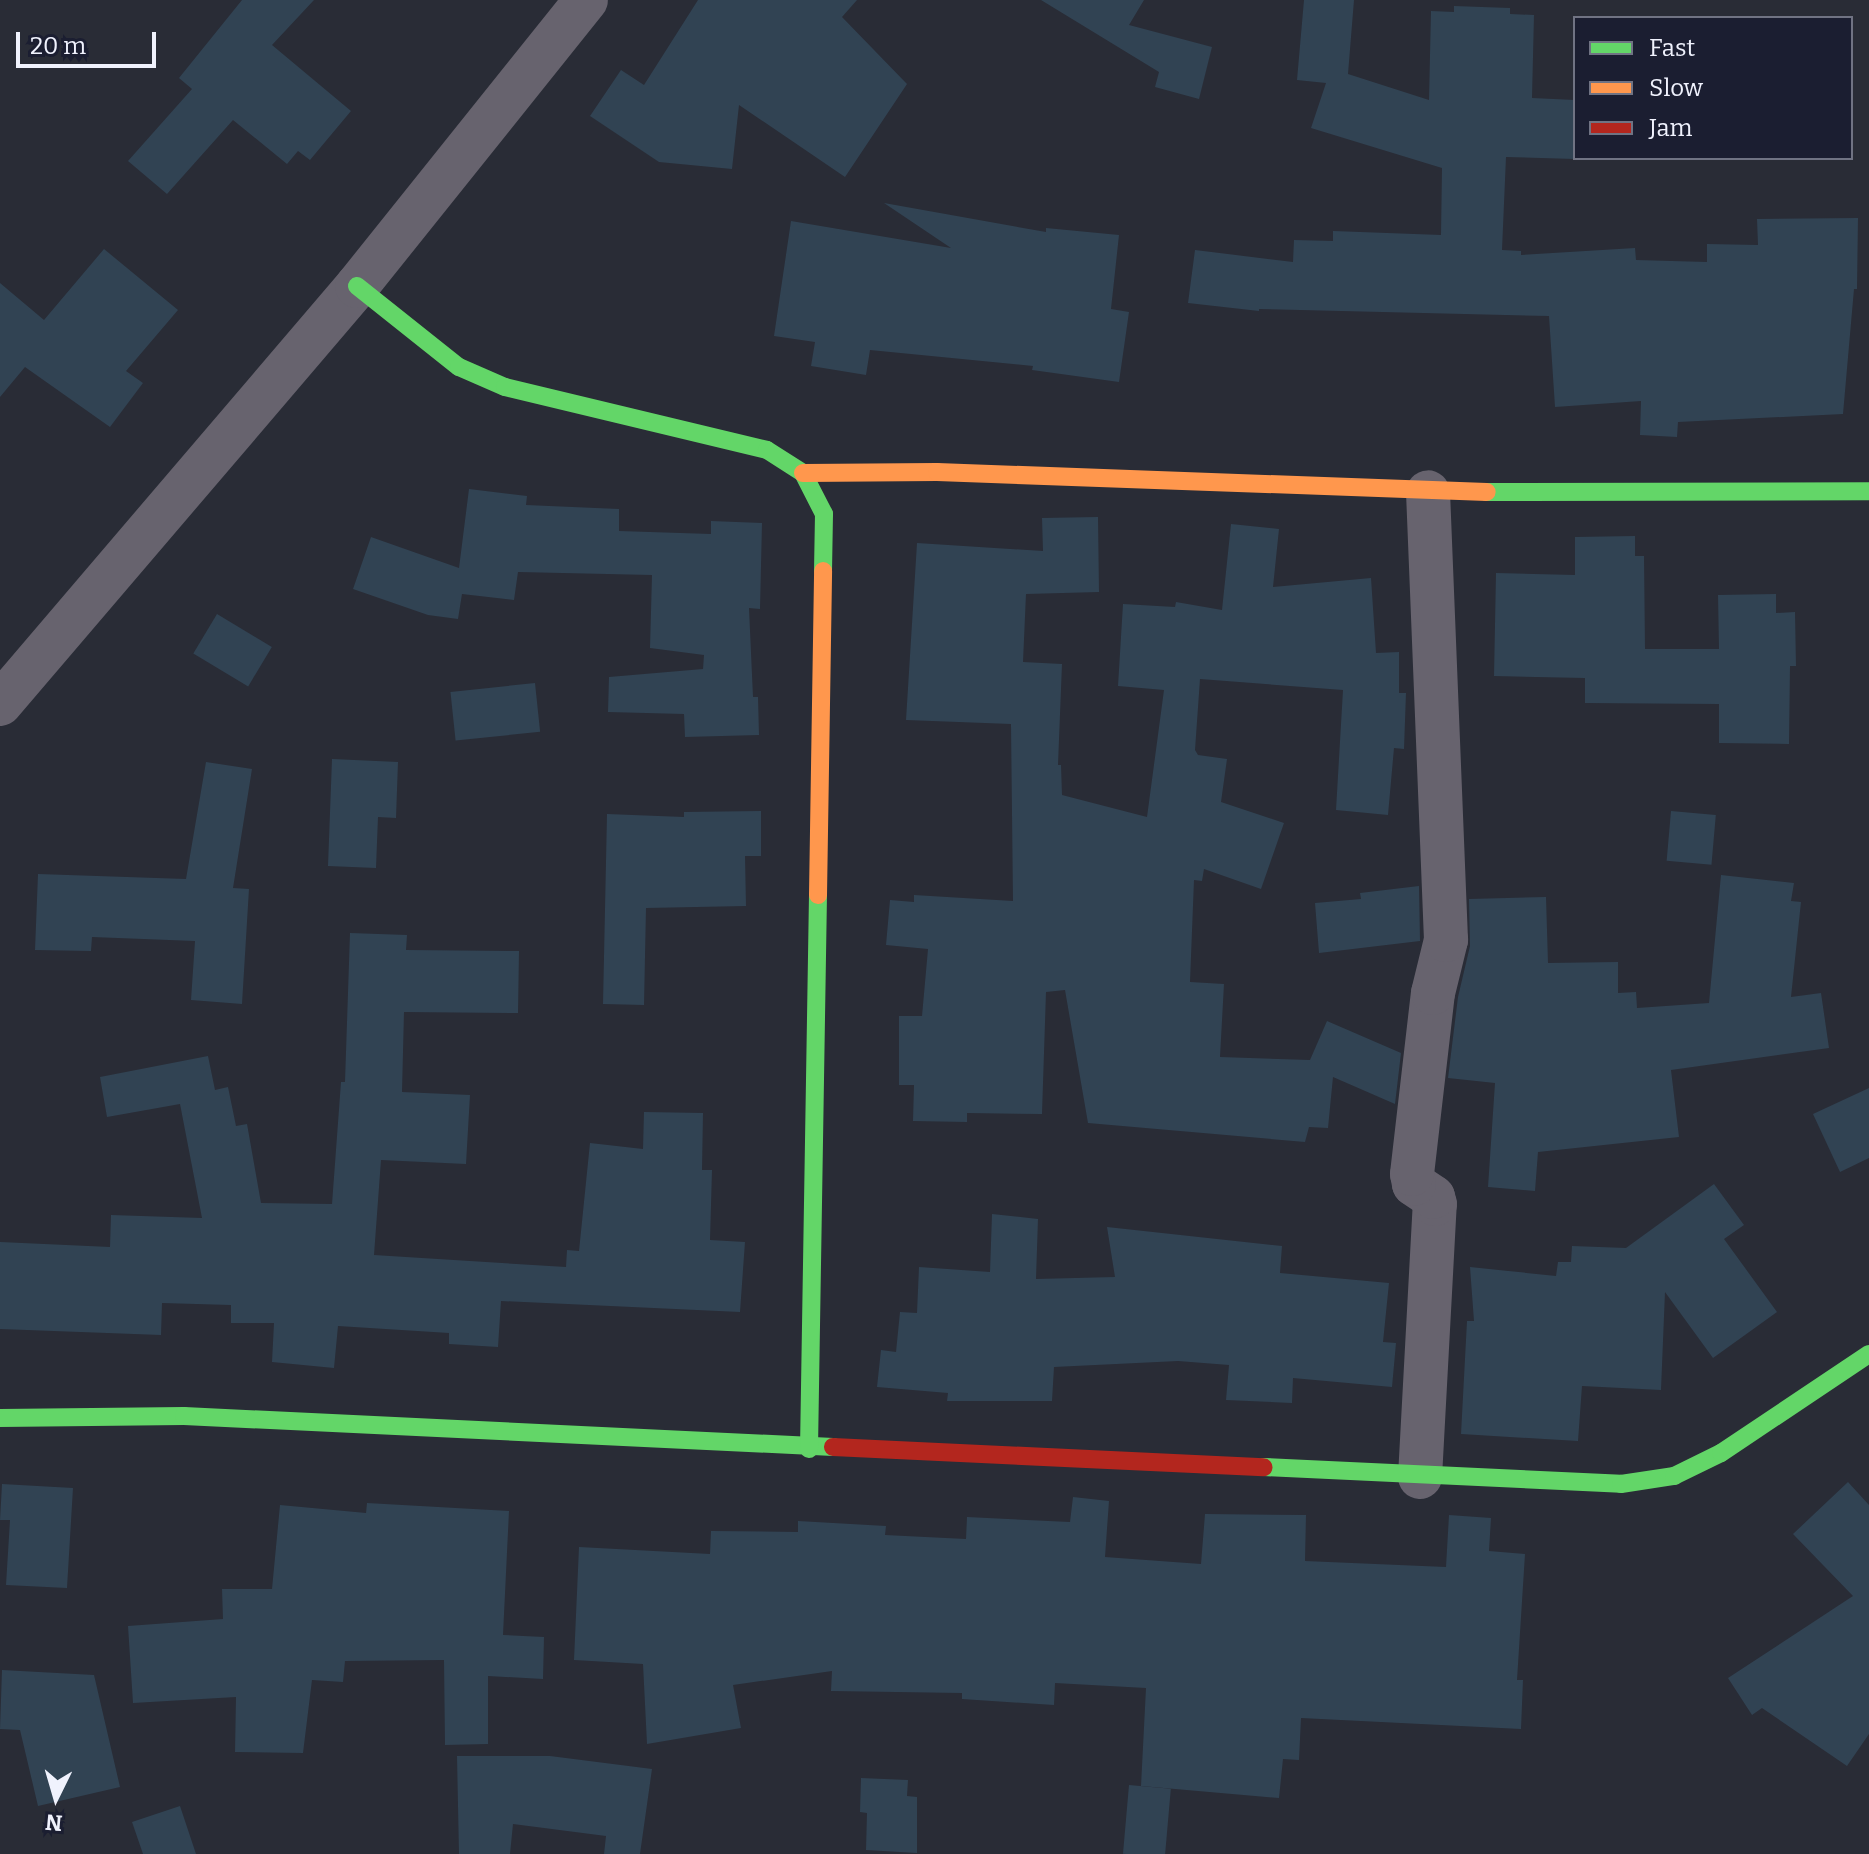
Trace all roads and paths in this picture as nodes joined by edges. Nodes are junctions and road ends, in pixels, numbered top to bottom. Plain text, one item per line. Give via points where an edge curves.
1 (586, 0) edge
2 (357, 286) junction
3 (803, 473) junction
4 (1869, 491) edge
5 (1428, 492) junction
6 (0, 704) edge
7 (1869, 1354) edge
8 (0, 1418) edge
9 (809, 1449) junction
10 (1420, 1477) junction

1 - 2 street
2 - 3 street via 459,367 505,387 767,450
2 - 6 street
3 - 5 street via 937,472
3 - 9 street via 824,514
4 - 5 street
5 - 10 street via 1446,940 1433,993 1412,1174 1414,1184 1435,1204
7 - 10 street via 1721,1453 1674,1476 1621,1484
8 - 9 street via 184,1416
9 - 10 street

